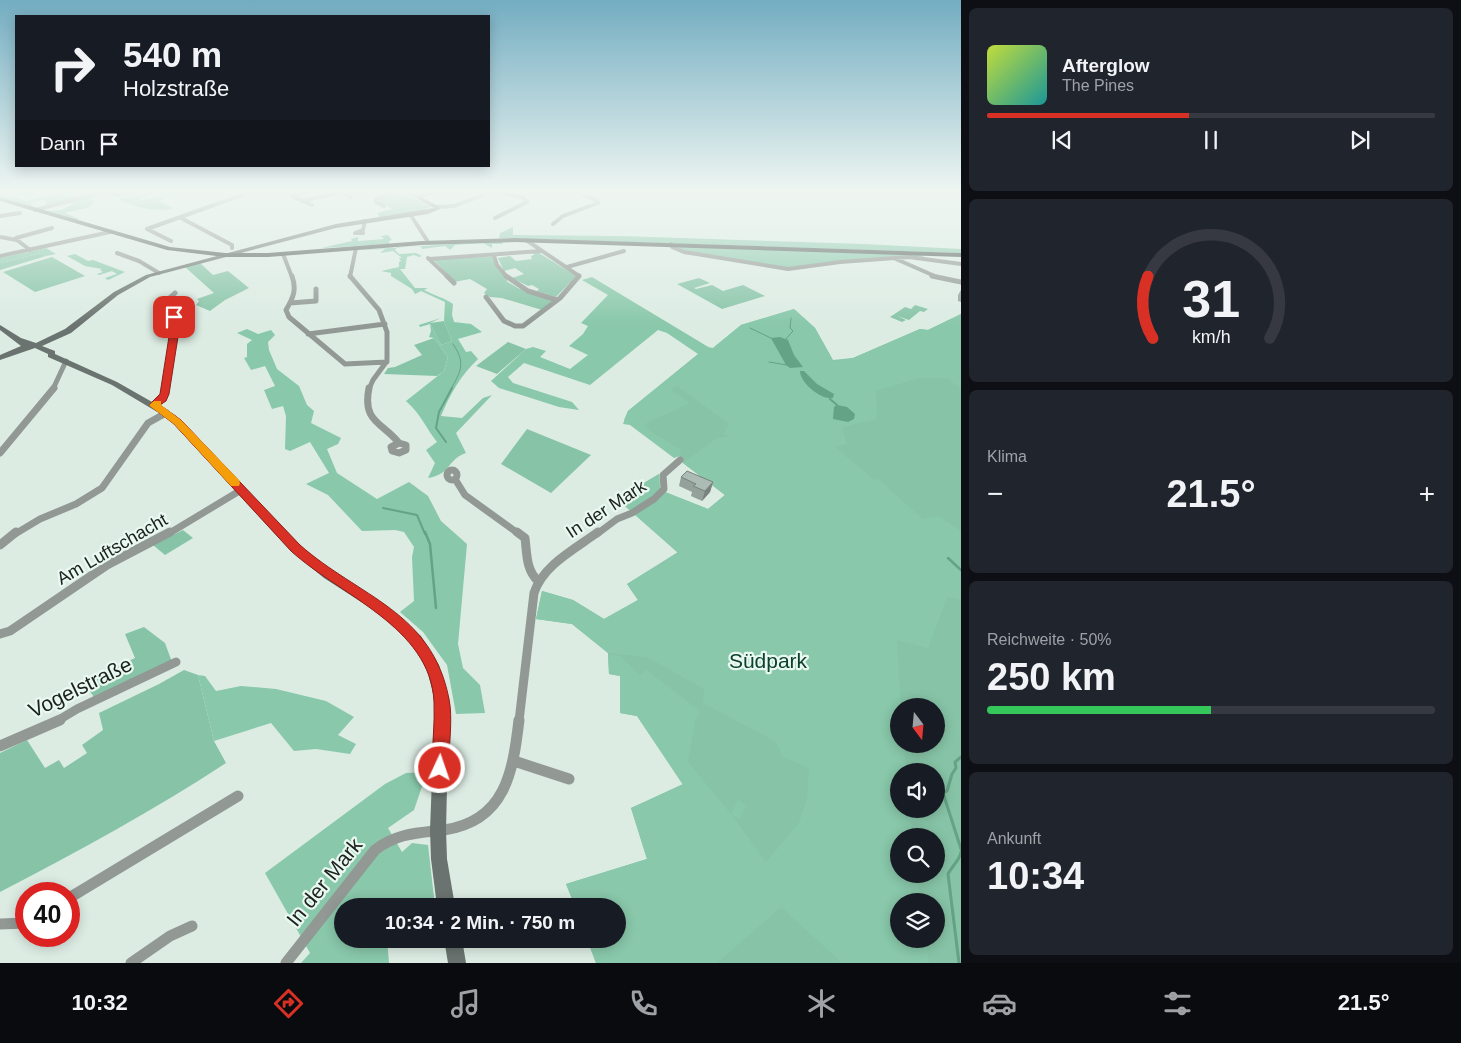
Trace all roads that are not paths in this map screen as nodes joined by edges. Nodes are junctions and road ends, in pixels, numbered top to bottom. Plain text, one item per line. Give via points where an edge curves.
1 (23, 236) edge
2 (93, 236) edge
3 (124, 236) edge
4 (161, 236) edge
5 (215, 236) edge
6 (298, 236) edge
7 (424, 236) edge
8 (0, 237) edge
9 (16, 238) junction
10 (526, 240) junction
11 (171, 241) dead end
12 (428, 242) junction
13 (671, 244) junction
14 (232, 248) dead end
15 (254, 248) junction
16 (356, 248) junction
17 (30, 250) junction
18 (541, 251) junction
19 (624, 251) dead end
20 (117, 253) dead end
21 (200, 253) junction
22 (283, 254) junction
23 (225, 255) junction
24 (961, 255) edge
25 (0, 256) edge
26 (256, 256) junction
27 (494, 256) junction
28 (894, 258) junction
29 (200, 262) junction
30 (961, 264) edge
31 (567, 267) junction
32 (159, 273) junction
33 (961, 282) edge
34 (454, 283) dead end
35 (316, 289) dead end
36 (175, 294) dead end
37 (486, 297) dead end
38 (557, 300) junction
39 (290, 303) junction
40 (385, 324) junction
41 (0, 327) edge
42 (308, 334) junction
43 (30, 346) junction
44 (0, 358) edge
45 (66, 361) junction
46 (387, 362) junction
47 (77, 365) junction
48 (62, 370) junction
49 (154, 405) junction
50 (166, 413) junction
51 (399, 443) dead end
52 (0, 453) edge
53 (680, 460) dead end
54 (455, 479) dead end
55 (241, 490) junction
56 (0, 545) edge
57 (538, 581) junction
58 (0, 634) edge
59 (176, 662) dead end
60 (0, 746) edge
61 (514, 761) junction
62 (570, 779) dead end
63 (238, 796) dead end
64 (438, 830) junction
65 (80, 891) edge
66 (445, 898) edge
67 (15, 923) edge
68 (0, 924) edge
69 (192, 926) dead end
70 (454, 948) edge
71 (131, 963) edge
72 (286, 963) edge
73 (457, 963) edge

1 - 9 street
2 - 17 street
3 - 21 main road via 169,249
4 - 11 street
5 - 14 street
6 - 15 street
7 - 12 street
8 - 9 street
9 - 17 street
10 - 12 main road
10 - 13 main road
10 - 18 street
12 - 16 main road
13 - 24 main road
13 - 28 street via 684,252 788,269
15 - 23 street
15 - 26 street via 247,252
16 - 22 main road
16 - 40 street via 350,277 377,308
17 - 25 street
18 - 27 street
18 - 31 street
19 - 31 street
20 - 32 street via 140,261
21 - 23 main road
21 - 29 street via 206,257
22 - 26 main road
22 - 39 street via 295,285
23 - 26 main road
23 - 29 street
27 - 34 street via 427,258
27 - 38 street via 508,278 527,290
28 - 30 street via 919,257
28 - 33 street via 934,277
29 - 32 street
31 - 38 street via 579,276
32 - 43 street via 129,285 71,328
35 - 39 street via 316,301
36 - 49 street via 162,306 174,317 176,324 164,394
37 - 38 street via 502,320 518,327
39 - 42 street via 286,313
40 - 42 street
40 - 46 street
41 - 43 street via 19,342
42 - 46 street via 345,364
43 - 44 street
43 - 45 street
45 - 47 street
45 - 48 street
46 - 51 street via 371,383 369,406 374,421
47 - 48 street
47 - 49 street
48 - 52 street via 47,398
49 - 50 street
50 - 55 street
50 - 56 street via 148,423 102,488 76,504 21,529
53 - 57 street, In der Mark via 663,475 664,489 660,495 632,514 617,519 552,566
54 - 57 street via 465,495 525,538 529,570
55 - 58 street, Am Luftschacht via 177,529 107,565 10,631
55 - 64 street via 312,564 403,626 417,640 432,665 442,700
57 - 61 street, In der Mark
59 - 60 street, Vogelstraße via 77,709 51,725
61 - 62 street
61 - 64 street, In der Mark via 510,779 496,804 472,821
63 - 65 street
64 - 66 street
64 - 72 street, In der Mark via 401,834 384,842
67 - 68 street
69 - 71 street via 170,936
70 - 73 street

